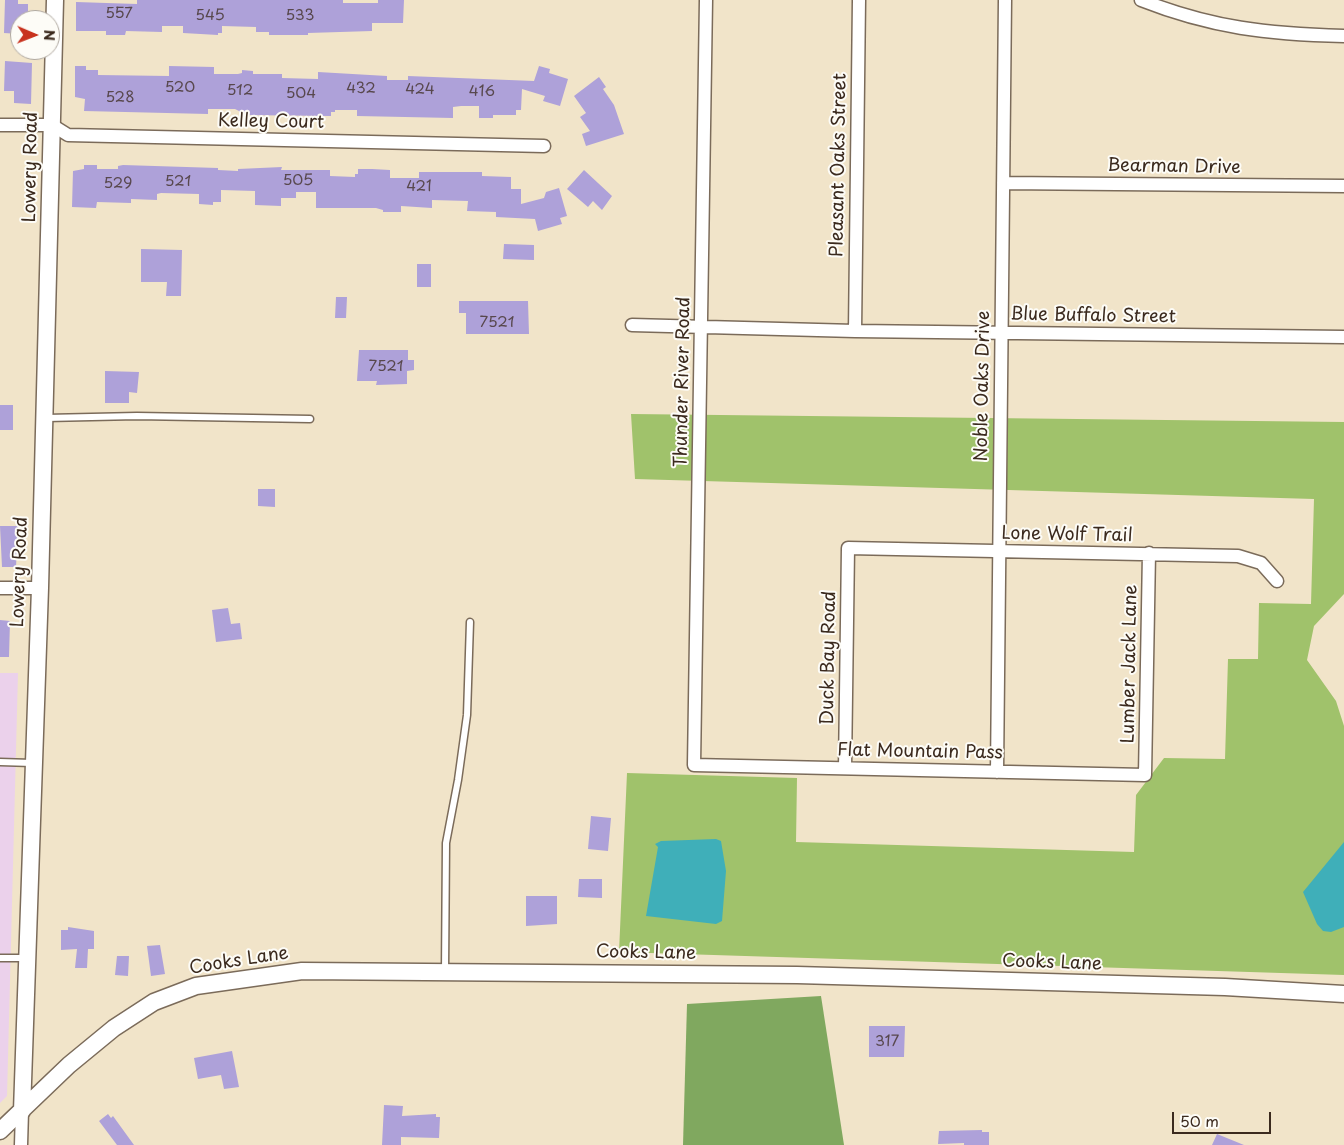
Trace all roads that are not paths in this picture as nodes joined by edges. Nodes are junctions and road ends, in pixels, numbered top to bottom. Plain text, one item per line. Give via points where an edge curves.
1 (55, 0) edge
2 (706, 0) edge
3 (859, 0) edge
4 (1005, 0) edge
5 (1141, 0) edge
6 (1344, 36) edge
7 (0, 125) edge
8 (52, 126) junction
9 (544, 146) dead end
10 (1003, 183) junction
11 (1344, 186) edge
12 (632, 325) dead end
13 (701, 328) junction
14 (855, 331) junction
15 (1002, 332) junction
16 (1344, 337) edge
17 (44, 418) junction
18 (310, 418) dead end
19 (848, 548) joint
20 (999, 551) junction
21 (1149, 553) junction
22 (1277, 581) dead end
23 (0, 588) edge
24 (40, 588) junction
25 (470, 622) dead end
26 (0, 762) edge
27 (34, 763) junction
28 (694, 765) joint
29 (845, 768) junction
30 (997, 772) junction
31 (1145, 775) joint
32 (0, 958) edge
33 (27, 958) junction
34 (445, 972) junction
35 (1344, 994) edge
36 (22, 1112) junction
37 (0, 1132) edge
38 (21, 1145) edge

1 - 8 street, Lowery Road
2 - 13 street, Thunder River Road
3 - 14 street, Pleasant Oaks Street
4 - 10 street, Noble Oaks Drive
5 - 6 street via 1220,26 1279,34
7 - 8 street, Kelley Court
8 - 9 street, Kelley Court via 68,136
8 - 17 street, Lowery Road
10 - 11 street, Bearman Drive
10 - 15 street, Noble Oaks Drive
12 - 13 street, Blue Buffalo Street
13 - 14 street, Blue Buffalo Street
13 - 28 street, Thunder River Road
14 - 15 street, Blue Buffalo Street
15 - 16 street, Blue Buffalo Street
15 - 20 street, Noble Oaks Drive
17 - 18 lane
17 - 24 street, Lowery Road
19 - 20 street, Lone Wolf Trail
19 - 29 street, Duck Bay Road
20 - 21 street, Lone Wolf Trail
20 - 30 street, Noble Oaks Drive
21 - 22 street, Lone Wolf Trail via 1238,556 1261,563
21 - 31 street, Lumber Jack Lane
23 - 24 street
24 - 27 street, Lowery Road
25 - 34 lane via 467,715 446,843
26 - 27 lane
27 - 33 street, Lowery Road
28 - 29 street, Flat Mountain Pass
29 - 30 street, Flat Mountain Pass
30 - 31 street, Flat Mountain Pass
32 - 33 lane
33 - 36 street, Lowery Road
34 - 35 street, Cooks Lane via 797,975 1226,987
34 - 36 street, Cooks Lane via 302,971 196,986 154,1002 114,1028 69,1065
36 - 37 street, Cooks Lane
36 - 38 street, Lowery Road

